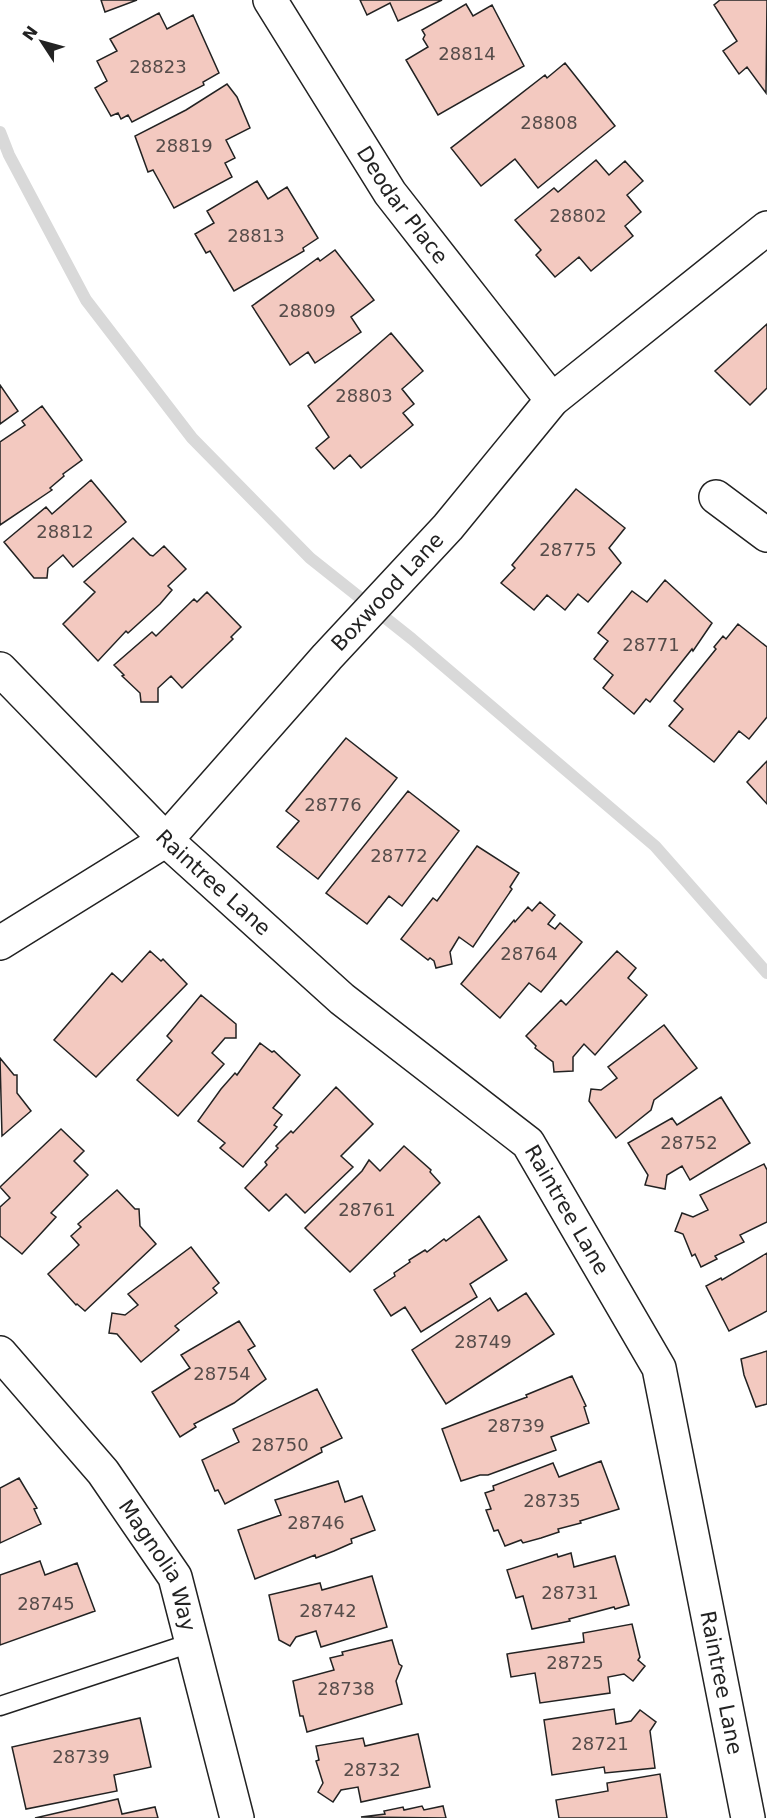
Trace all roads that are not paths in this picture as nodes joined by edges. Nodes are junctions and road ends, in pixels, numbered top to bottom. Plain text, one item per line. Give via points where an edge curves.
1 (270, 0) edge
2 (767, 228) edge
3 (552, 400) junction
4 (716, 497) dead end
5 (767, 535) edge
6 (0, 669) edge
7 (166, 840) junction
8 (0, 943) edge
9 (0, 1353) edge
10 (194, 1642) junction
11 (0, 1706) edge
12 (237, 1818) edge
13 (748, 1818) edge

1 - 3 street, Deodar Place via 390,193
2 - 3 street, Boxwood Lane
3 - 7 street, Boxwood Lane via 448,527
4 - 5 street
6 - 7 street, Raintree Lane
7 - 8 street, Boxwood Lane
7 - 13 street, Raintree Lane via 342,999 528,1143 659,1368
9 - 10 street, Magnolia Way via 103,1472 176,1577
10 - 11 lane
10 - 12 street, Magnolia Way

